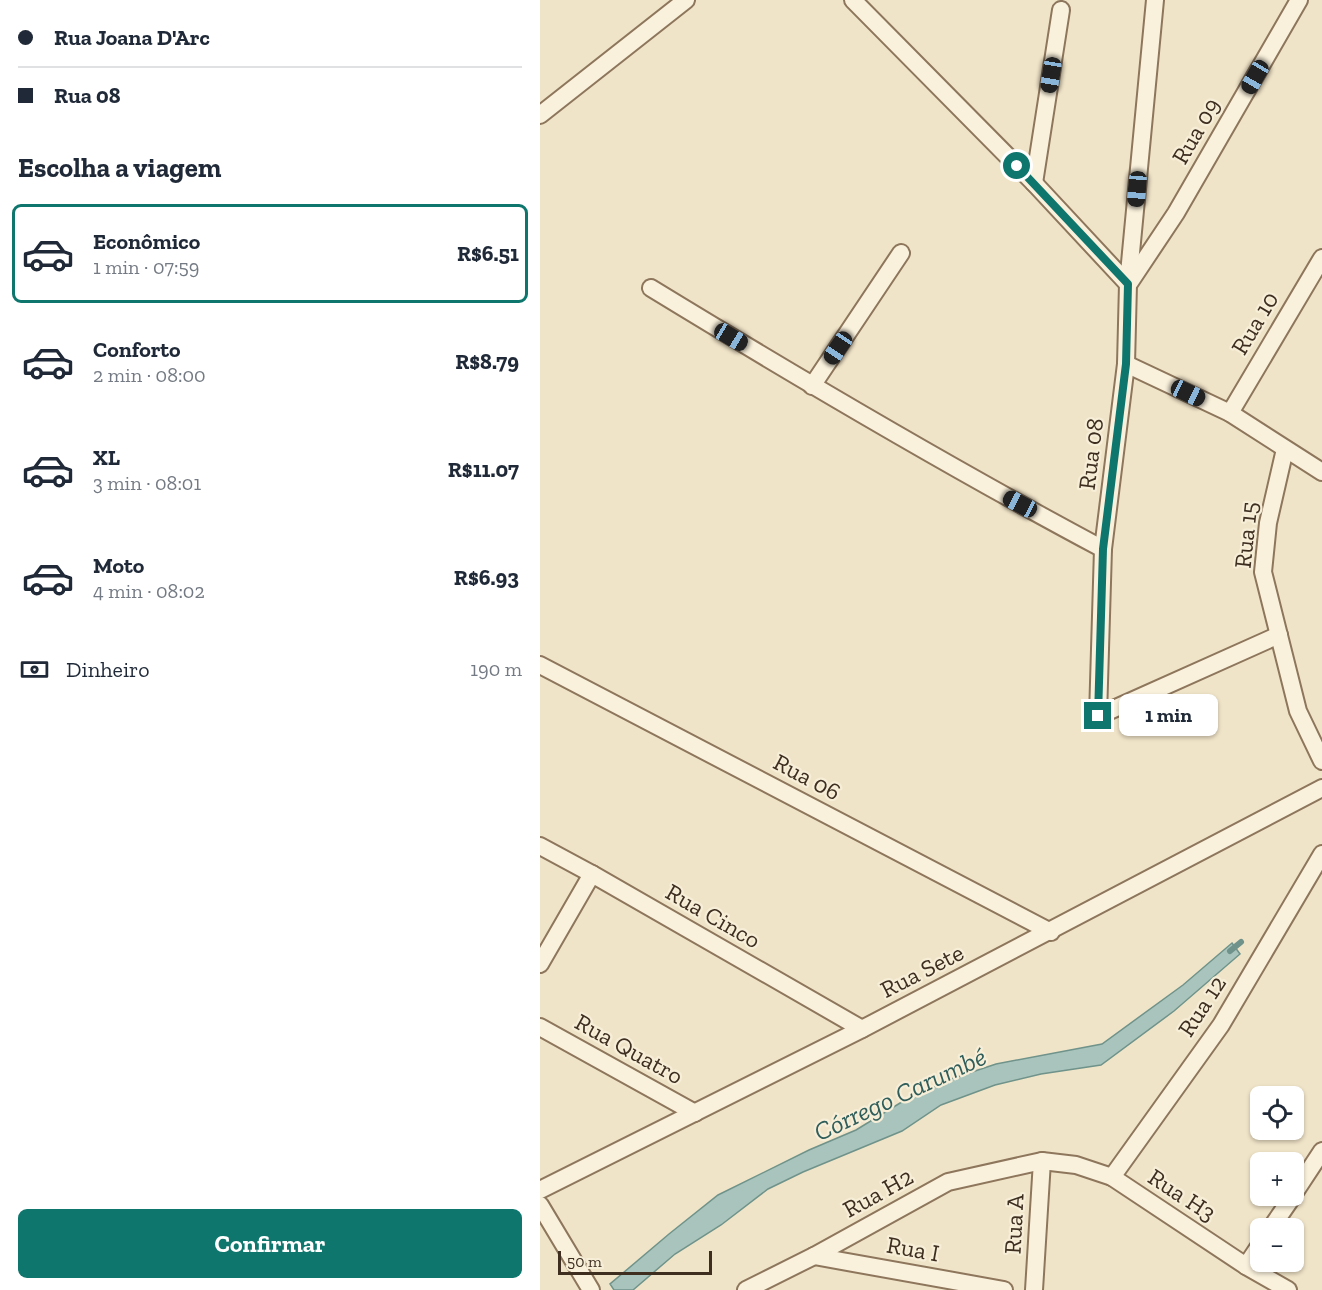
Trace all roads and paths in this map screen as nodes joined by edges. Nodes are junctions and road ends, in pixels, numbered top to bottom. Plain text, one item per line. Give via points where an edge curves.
1 (687, 0) edge
2 (853, 0) edge
3 (1155, 0) edge
4 (1299, 0) edge
5 (1061, 10) dead end
6 (540, 115) edge
7 (1034, 183) junction
8 (901, 253) dead end
9 (1322, 258) edge
10 (1128, 284) junction
11 (651, 288) dead end
12 (1126, 364) junction
13 (812, 386) junction
14 (1230, 413) junction
15 (1285, 449) junction
16 (1322, 472) edge
17 (1103, 549) junction
18 (1279, 635) junction
19 (540, 665) edge
20 (1322, 761) edge
21 (1322, 789) edge
22 (540, 846) edge
23 (1322, 854) edge
24 (592, 874) junction
25 (1051, 932) junction
26 (540, 964) edge
27 (540, 1028) edge
28 (862, 1029) junction
29 (695, 1113) junction
30 (1322, 1151) edge
31 (1042, 1161) junction
32 (1112, 1177) junction
33 (1304, 1178) edge
34 (540, 1190) edge
35 (540, 1205) edge
36 (814, 1256) junction
37 (1250, 1260) edge
38 (1246, 1266) junction
39 (591, 1290) edge
40 (746, 1290) edge
41 (1004, 1290) edge
42 (1034, 1290) edge
43 (1288, 1290) edge

1 - 6 street
2 - 7 street
3 - 10 street, Rua 08
4 - 10 street, Rua 09 via 1176,213
5 - 7 street
7 - 10 street
8 - 13 street
9 - 14 street, Rua 10
10 - 12 street, Rua 08
11 - 13 street
12 - 14 street
12 - 17 street, Rua 08
13 - 17 street
14 - 15 street
15 - 16 street
15 - 18 street, Rua 15 via 1268,524 1263,572
17 - 18 street, Rua 08 via 1098,716
18 - 20 street, Rua 15 via 1298,711
19 - 25 street, Rua 06
21 - 25 street, Rua Sete
22 - 24 street, Rua Cinco
23 - 32 street, Rua 12 via 1221,1025
24 - 26 street
24 - 28 street, Rua Cinco
25 - 28 street, Rua Sete
27 - 29 street, Rua Quatro
28 - 29 street, Rua Sete
29 - 34 street, Rua Sete
30 - 33 street
31 - 32 street, Rua H3 via 1076,1165
31 - 36 street, Rua H2 via 948,1182
31 - 42 street, Rua A
32 - 38 street, Rua H3
35 - 39 street
36 - 40 street, Rua H2
36 - 41 street, Rua I
37 - 38 street
38 - 43 street, Rua H3

